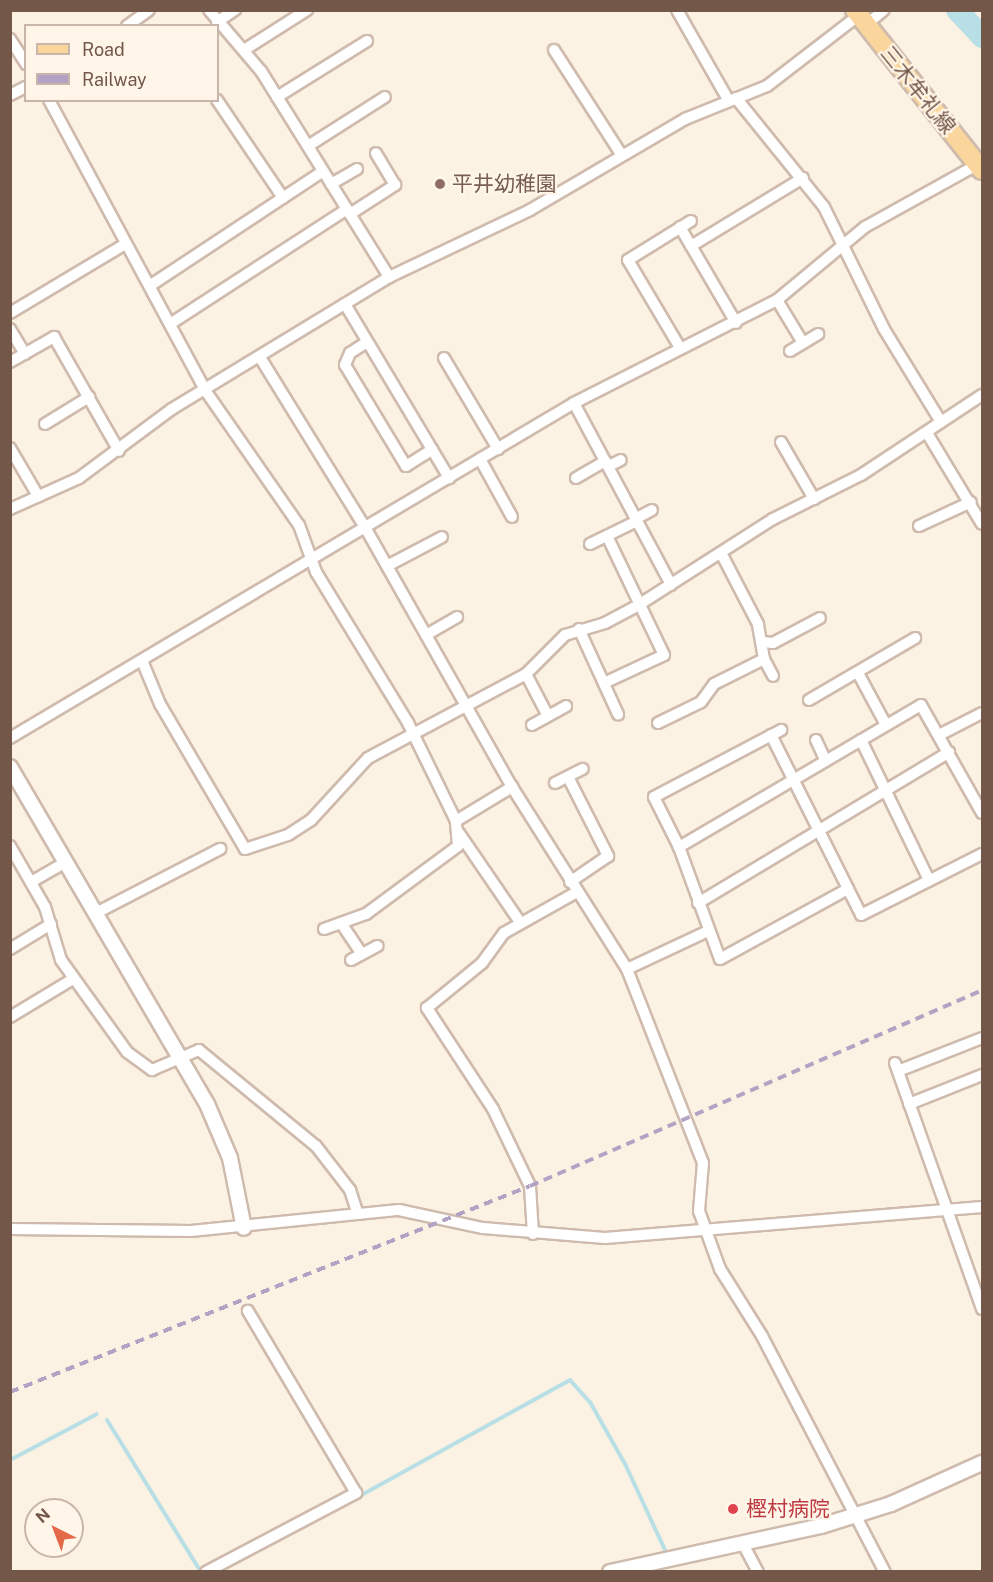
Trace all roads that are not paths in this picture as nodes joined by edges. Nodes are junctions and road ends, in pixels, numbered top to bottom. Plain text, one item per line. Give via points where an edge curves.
1 (149, 10) edge
2 (208, 10) edge
3 (235, 10) edge
4 (308, 10) edge
5 (677, 10) edge
6 (884, 10) edge
7 (859, 17) edge
8 (217, 22) joint
9 (130, 24) edge
10 (219, 24) edge
11 (10, 39) edge
12 (368, 41) dead end
13 (244, 50) junction
14 (555, 50) dead end
15 (24, 61) edge
16 (24, 88) edge
17 (10, 95) edge
18 (277, 97) junction
19 (385, 97) dead end
20 (732, 100) junction
21 (50, 102) edge
22 (218, 102) edge
23 (308, 146) junction
24 (376, 153) dead end
25 (621, 154) junction
26 (980, 167) edge
27 (357, 169) dead end
28 (323, 171) junction
29 (803, 178) junction
30 (332, 184) junction
31 (283, 198) junction
32 (348, 211) junction
33 (691, 220) dead end
34 (680, 227) junction
35 (122, 246) dead end
36 (691, 246) junction
37 (841, 247) junction
38 (389, 277) junction
39 (151, 285) junction
40 (777, 300) junction
41 (345, 304) junction
42 (10, 313) edge
43 (736, 322) junction
44 (170, 324) junction
45 (10, 329) edge
46 (818, 334) dead end
47 (367, 342) junction
48 (803, 343) junction
49 (679, 346) junction
50 (790, 351) dead end
51 (25, 354) junction
52 (444, 358) dead end
53 (261, 359) junction
54 (10, 362) edge
55 (205, 390) junction
56 (982, 395) edge
57 (88, 397) junction
58 (574, 403) junction
59 (941, 422) junction
60 (45, 424) dead end
61 (927, 433) junction
62 (781, 442) dead end
63 (10, 448) edge
64 (498, 449) junction
65 (432, 450) junction
66 (120, 451) junction
67 (480, 459) junction
68 (621, 460) dead end
69 (608, 463) junction
70 (449, 478) junction
71 (576, 478) dead end
72 (38, 496) junction
73 (814, 499) junction
74 (971, 502) junction
75 (10, 509) edge
76 (652, 510) dead end
77 (512, 517) dead end
78 (636, 520) junction
79 (982, 524) edge
80 (919, 526) dead end
81 (366, 529) junction
82 (607, 536) junction
83 (442, 537) dead end
84 (590, 544) dead end
85 (721, 553) junction
86 (311, 558) junction
87 (387, 566) junction
88 (671, 585) junction
89 (640, 604) junction
90 (457, 617) dead end
91 (820, 618) dead end
92 (579, 629) junction
93 (426, 635) junction
94 (915, 638) dead end
95 (763, 642) junction
96 (764, 659) junction
97 (143, 663) junction
98 (858, 673) junction
99 (526, 674) junction
100 (773, 676) dead end
101 (604, 683) junction
102 (809, 700) dead end
103 (466, 706) junction
104 (566, 706) dead end
105 (982, 713) edge
106 (618, 714) dead end
107 (548, 716) junction
108 (658, 723) dead end
109 (532, 725) dead end
110 (886, 725) junction
111 (413, 734) junction
112 (939, 735) junction
113 (10, 738) edge
114 (816, 740) dead end
115 (861, 740) junction
116 (949, 752) junction
117 (826, 761) junction
118 (10, 767) edge
119 (583, 769) dead end
120 (568, 777) junction
121 (794, 780) junction
122 (555, 783) dead end
123 (513, 787) junction
124 (885, 792) junction
125 (982, 813) edge
126 (456, 821) junction
127 (459, 833) junction
128 (820, 833) junction
129 (10, 846) edge
130 (679, 847) junction
131 (220, 849) dead end
132 (982, 854) edge
133 (66, 862) junction
134 (929, 880) junction
135 (30, 882) junction
136 (570, 882) junction
137 (848, 889) junction
138 (577, 892) junction
139 (698, 903) junction
140 (96, 914) junction
141 (520, 922) junction
142 (341, 923) junction
143 (51, 924) junction
144 (324, 929) dead end
145 (708, 931) junction
146 (377, 946) dead end
147 (10, 949) edge
148 (362, 954) junction
149 (351, 960) dead end
150 (627, 969) junction
151 (73, 979) junction
152 (10, 1017) edge
153 (982, 1038) edge
154 (178, 1056) junction
155 (982, 1076) edge
156 (909, 1104) junction
157 (982, 1206) edge
158 (946, 1208) junction
159 (358, 1214) junction
160 (244, 1228) junction
161 (10, 1229) edge
162 (705, 1233) junction
163 (533, 1234) junction
164 (982, 1310) edge
165 (248, 1311) dead end
166 (982, 1463) edge
167 (855, 1515) junction
168 (742, 1542) junction
169 (206, 1572) edge
170 (610, 1572) edge
171 (758, 1572) edge
172 (885, 1572) edge

1 - 9 street
2 - 8 street
3 - 8 street
4 - 13 street
5 - 20 street
6 - 7 street
7 - 20 street via 767,86
7 - 26 main road, 三木牟礼線
10 - 13 street
11 - 15 street
12 - 18 street
13 - 18 street
14 - 25 street
16 - 17 street
18 - 23 street
19 - 23 street
20 - 25 street
20 - 29 street
21 - 39 street
22 - 31 street
23 - 28 street
24 - 32 street via 395,185
25 - 38 street via 530,210
26 - 37 street via 865,227
27 - 30 street
28 - 30 street
28 - 31 street
29 - 36 street
29 - 37 street via 824,207
30 - 32 street
31 - 39 street
32 - 38 street
32 - 44 street
33 - 34 street
34 - 36 street
34 - 49 street via 628,260
35 - 42 street
36 - 43 street
37 - 40 street
37 - 59 street
38 - 41 street
39 - 44 street
40 - 43 street
40 - 48 street
41 - 47 street
41 - 53 street
43 - 49 street
44 - 55 street
45 - 51 street
46 - 48 street
47 - 65 street
47 - 65 street via 350,353 345,365 406,466
48 - 50 street
49 - 58 street
51 - 54 street
51 - 57 street via 54,337
52 - 64 street
53 - 55 street
53 - 81 street
55 - 66 street
55 - 86 street via 298,525
56 - 59 street
57 - 60 street
57 - 66 street
58 - 64 street
58 - 69 street
59 - 61 street
61 - 73 street
61 - 74 street
62 - 73 street
63 - 72 street
64 - 67 street
65 - 70 street
66 - 72 street
67 - 70 street
67 - 77 street
68 - 69 street
69 - 71 street
69 - 78 street
70 - 81 street
72 - 75 street
73 - 85 street
74 - 79 street
74 - 80 street
76 - 78 street
78 - 82 street
78 - 88 street
81 - 86 street
81 - 87 street
82 - 84 street
82 - 89 street
83 - 87 street
85 - 88 street
85 - 95 street
86 - 97 street
86 - 111 street
87 - 93 street
88 - 89 street
89 - 92 street via 605,623
89 - 101 street via 664,655
90 - 93 street
91 - 95 street
92 - 99 street via 565,635
92 - 101 street
93 - 103 street
94 - 98 street
95 - 96 street
96 - 100 street
96 - 108 street via 711,679 701,702
97 - 111 street via 160,704 245,849 288,835 311,820 368,758
97 - 113 street
98 - 102 street
98 - 110 street
99 - 103 street
99 - 107 street
101 - 106 street
103 - 111 street
103 - 123 street
104 - 107 street
105 - 112 street
107 - 109 street
110 - 112 street via 921,705
110 - 115 street
111 - 126 street
112 - 116 street
114 - 117 street
115 - 117 street
115 - 124 street
116 - 124 street
116 - 125 street
117 - 121 street
118 - 133 street
119 - 120 street
120 - 122 street
120 - 136 street via 608,855
121 - 128 street
121 - 130 street
121 - 130 street via 776,732 654,797
123 - 126 street
123 - 136 street
124 - 128 street
124 - 134 street
126 - 127 street
127 - 141 street
127 - 142 street via 458,846 366,914
128 - 137 street
128 - 139 street
129 - 135 street
130 - 139 street
131 - 140 street
132 - 134 street
133 - 135 street
133 - 140 street
134 - 137 street via 861,915
135 - 143 street
136 - 138 street
137 - 145 street via 720,959
138 - 141 street
138 - 150 street
139 - 145 street
140 - 154 street
141 - 163 street via 427,1008 493,1110 530,1186
142 - 144 street
142 - 148 street
143 - 147 street
143 - 151 street via 61,960
145 - 150 street
146 - 148 street
148 - 149 street
150 - 162 street via 703,1163 699,1211
151 - 152 street
151 - 154 street via 141,1065 152,1070
153 - 156 street via 896,1067
154 - 159 street via 199,1050 316,1146 350,1190
154 - 160 street via 218,1126 240,1193
155 - 156 street
156 - 158 street
157 - 158 street
158 - 162 street
158 - 164 street
159 - 160 street
159 - 163 street via 399,1210
160 - 161 street
162 - 163 street via 605,1238
162 - 167 street via 735,1300 762,1336
165 - 169 street via 356,1493
166 - 167 street
167 - 168 street
167 - 172 street
168 - 170 street
168 - 171 street

